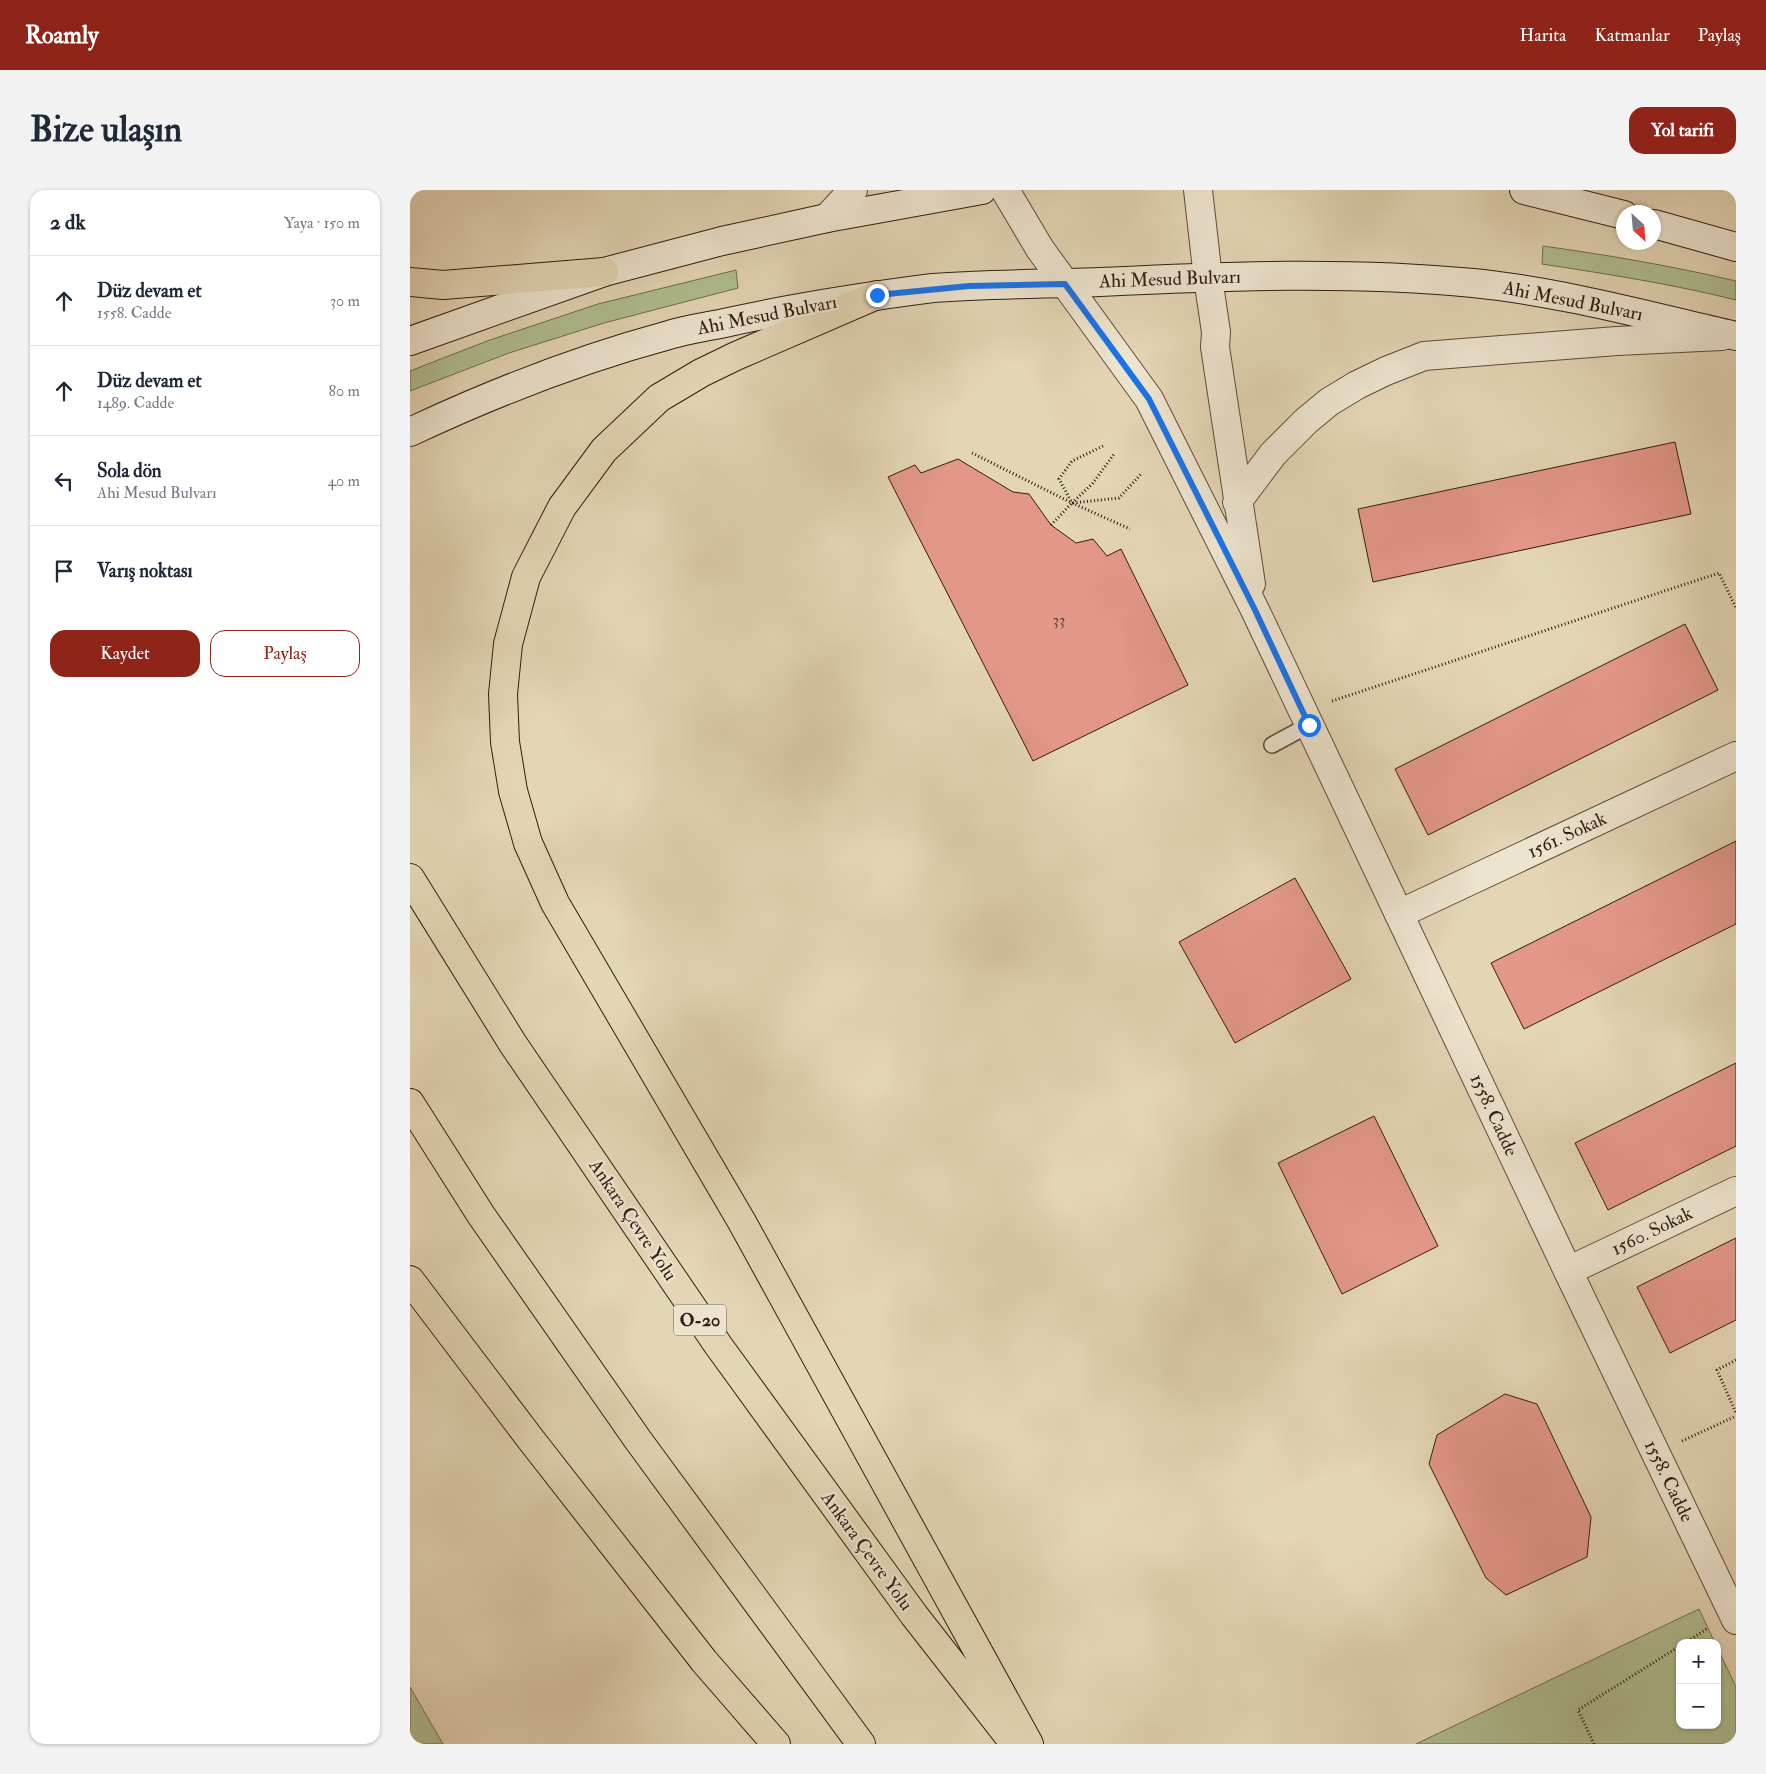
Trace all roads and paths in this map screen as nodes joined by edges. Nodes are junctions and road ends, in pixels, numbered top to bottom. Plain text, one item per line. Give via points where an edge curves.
1 (853, 190) edge
2 (982, 190) edge
3 (1004, 190) edge
4 (1198, 190) edge
5 (1524, 190) edge
6 (1616, 213) edge
7 (827, 218) junction
8 (1661, 226) edge
9 (1736, 247) edge
10 (604, 272) junction
11 (1208, 278) junction
12 (410, 282) edge
13 (1065, 284) junction
14 (877, 295) junction
15 (1736, 336) edge
16 (410, 341) edge
17 (410, 432) edge
18 (1102, 446) dead end
19 (972, 453) dead end
20 (1114, 454) dead end
21 (1142, 473) dead end
22 (1237, 502) junction
23 (1072, 503) junction
24 (1050, 525) dead end
25 (1130, 529) dead end
26 (1736, 608) edge
27 (1255, 610) junction
28 (1306, 718) junction
29 (1272, 745) dead end
30 (1736, 756) edge
31 (410, 878) edge
32 (1399, 914) junction
33 (410, 1103) edge
34 (1736, 1191) edge
35 (1568, 1271) junction
36 (410, 1280) edge
37 (1736, 1360) edge
38 (1736, 1414) edge
39 (1656, 1454) junction
40 (1736, 1620) edge
41 (1676, 1649) edge
42 (776, 1744) edge
43 (861, 1744) edge
44 (1015, 1744) edge
45 (1029, 1744) edge
46 (1594, 1744) edge

1 - 7 street
2 - 7 street
3 - 13 street
4 - 11 street
5 - 6 street
7 - 10 street
8 - 9 street
10 - 12 highway via 442,285
10 - 16 street
11 - 13 street, Ahi Mesud Bulvarı
11 - 15 street, Ahi Mesud Bulvarı via 1295,275 1475,283 1596,304
11 - 22 street
13 - 14 street, Ahi Mesud Bulvarı via 969,286
13 - 27 street via 1149,399
14 - 17 street, Ahi Mesud Bulvarı via 770,313 669,335 506,390
14 - 45 highway via 701,373 659,398 604,450 562,507 526,577 508,644 503,694 505,742 513,791 528,843 555,903 742,1222
15 - 22 street via 1617,341 1424,356 1357,385 1329,402 1277,449
18 - 23 path via 1072,460 1059,479
19 - 23 path
20 - 23 path via 1093,483
21 - 23 path via 1119,498
22 - 27 street
23 - 24 path
23 - 25 path
26 - 28 path via 1719,573
27 - 28 street, 1558. Cadde
28 - 29 lane
28 - 32 street, 1558. Cadde
30 - 32 street, 1561. Sokak
31 - 44 highway, Ankara Çevre Yolu / O-20 via 513,1044 718,1345 914,1615
32 - 35 street, 1558. Cadde
33 - 43 highway via 481,1215 638,1440
34 - 35 street, 1560. Sokak
35 - 39 street, 1558. Cadde
36 - 42 highway via 698,1654
37 - 38 path via 1717,1370
38 - 39 path
39 - 40 street, 1558. Cadde
41 - 46 path via 1578,1710

